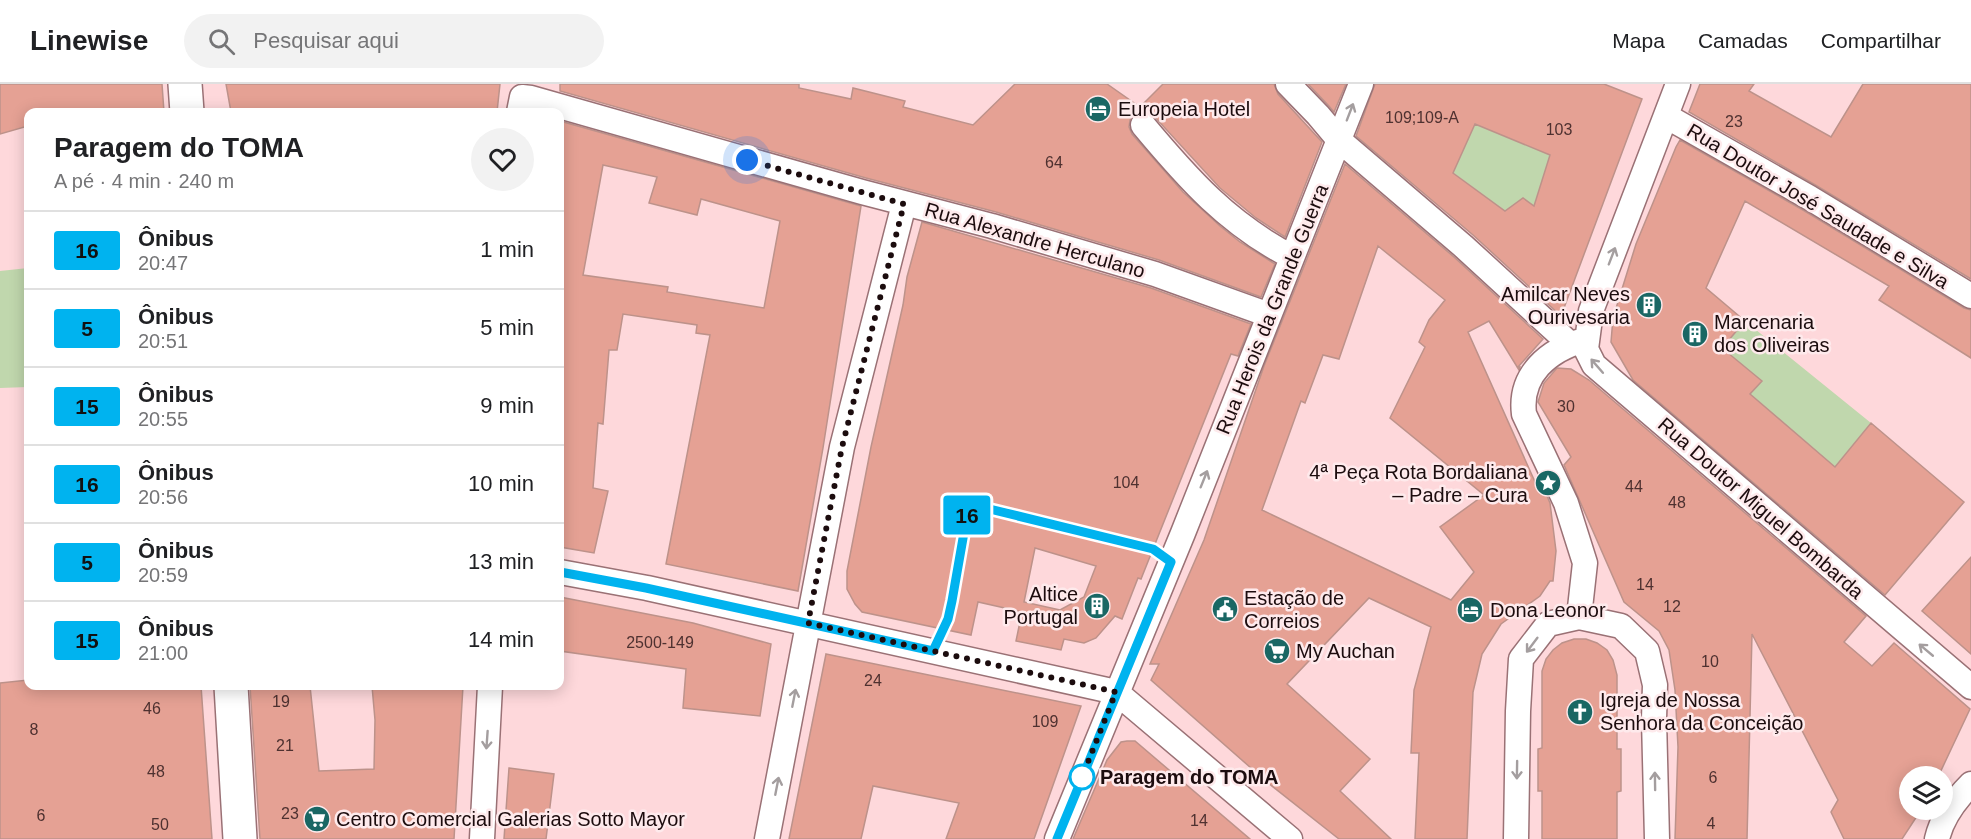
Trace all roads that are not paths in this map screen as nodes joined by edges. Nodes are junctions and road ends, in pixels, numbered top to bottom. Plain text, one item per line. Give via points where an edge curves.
1 (185, 84) edge
2 (1288, 84) edge
3 (1360, 84) edge
4 (1678, 84) edge
5 (521, 100) edge
6 (187, 108) edge
7 (550, 108) edge
8 (564, 112) edge
9 (1666, 116) junction
10 (1143, 124) dead end
11 (1339, 140) junction
12 (904, 204) junction
13 (1292, 257) junction
14 (1971, 296) edge
15 (1269, 315) junction
16 (1578, 341) junction
17 (564, 573) edge
18 (1580, 617) junction
19 (808, 623) junction
20 (1971, 687) edge
21 (231, 690) edge
22 (490, 690) edge
23 (1116, 692) junction
24 (1971, 784) edge
25 (240, 839) edge
26 (482, 839) edge
27 (767, 839) edge
28 (1057, 839) edge
29 (1290, 839) edge
30 (1516, 839) edge
31 (1657, 839) edge
32 (1937, 839) edge

1 - 6 main road
2 - 11 street, Rua Doutor Miguel Bombarda
11 -> 3 street, Rua Herois da Grande Guerra
4 - 9 street, Rua Doutor Miguel Bombarda
5 - 7 street, Rua Alexandre Herculano
8 - 12 street, Rua Alexandre Herculano
9 - 14 street, Rua Doutor José Saudade e Silva
16 -> 9 street, Rua Doutor Miguel Bombarda
10 - 13 street via 1212,201 1255,236
11 - 13 street, Rua Herois da Grande Guerra
11 - 16 street, Rua Doutor Miguel Bombarda
12 - 15 street, Rua Alexandre Herculano via 1155,274
12 - 19 street via 842,447
13 - 15 street, Rua Herois da Grande Guerra
23 -> 15 street, Rua Herois da Grande Guerra
16 - 18 street via 1546,357 1535,370 1522,402 1566,503 1585,563
20 -> 16 street, Rua Doutor Miguel Bombarda via 1594,365
17 - 19 street
18 -> 30 street via 1548,624 1521,659
31 -> 18 street via 1655,685 1647,651 1621,626
19 - 23 street
27 -> 19 street
21 - 25 main road
22 -> 26 street
23 - 28 street, Rua Herois da Grande Guerra
23 - 29 street
24 - 32 street via 1955,800

